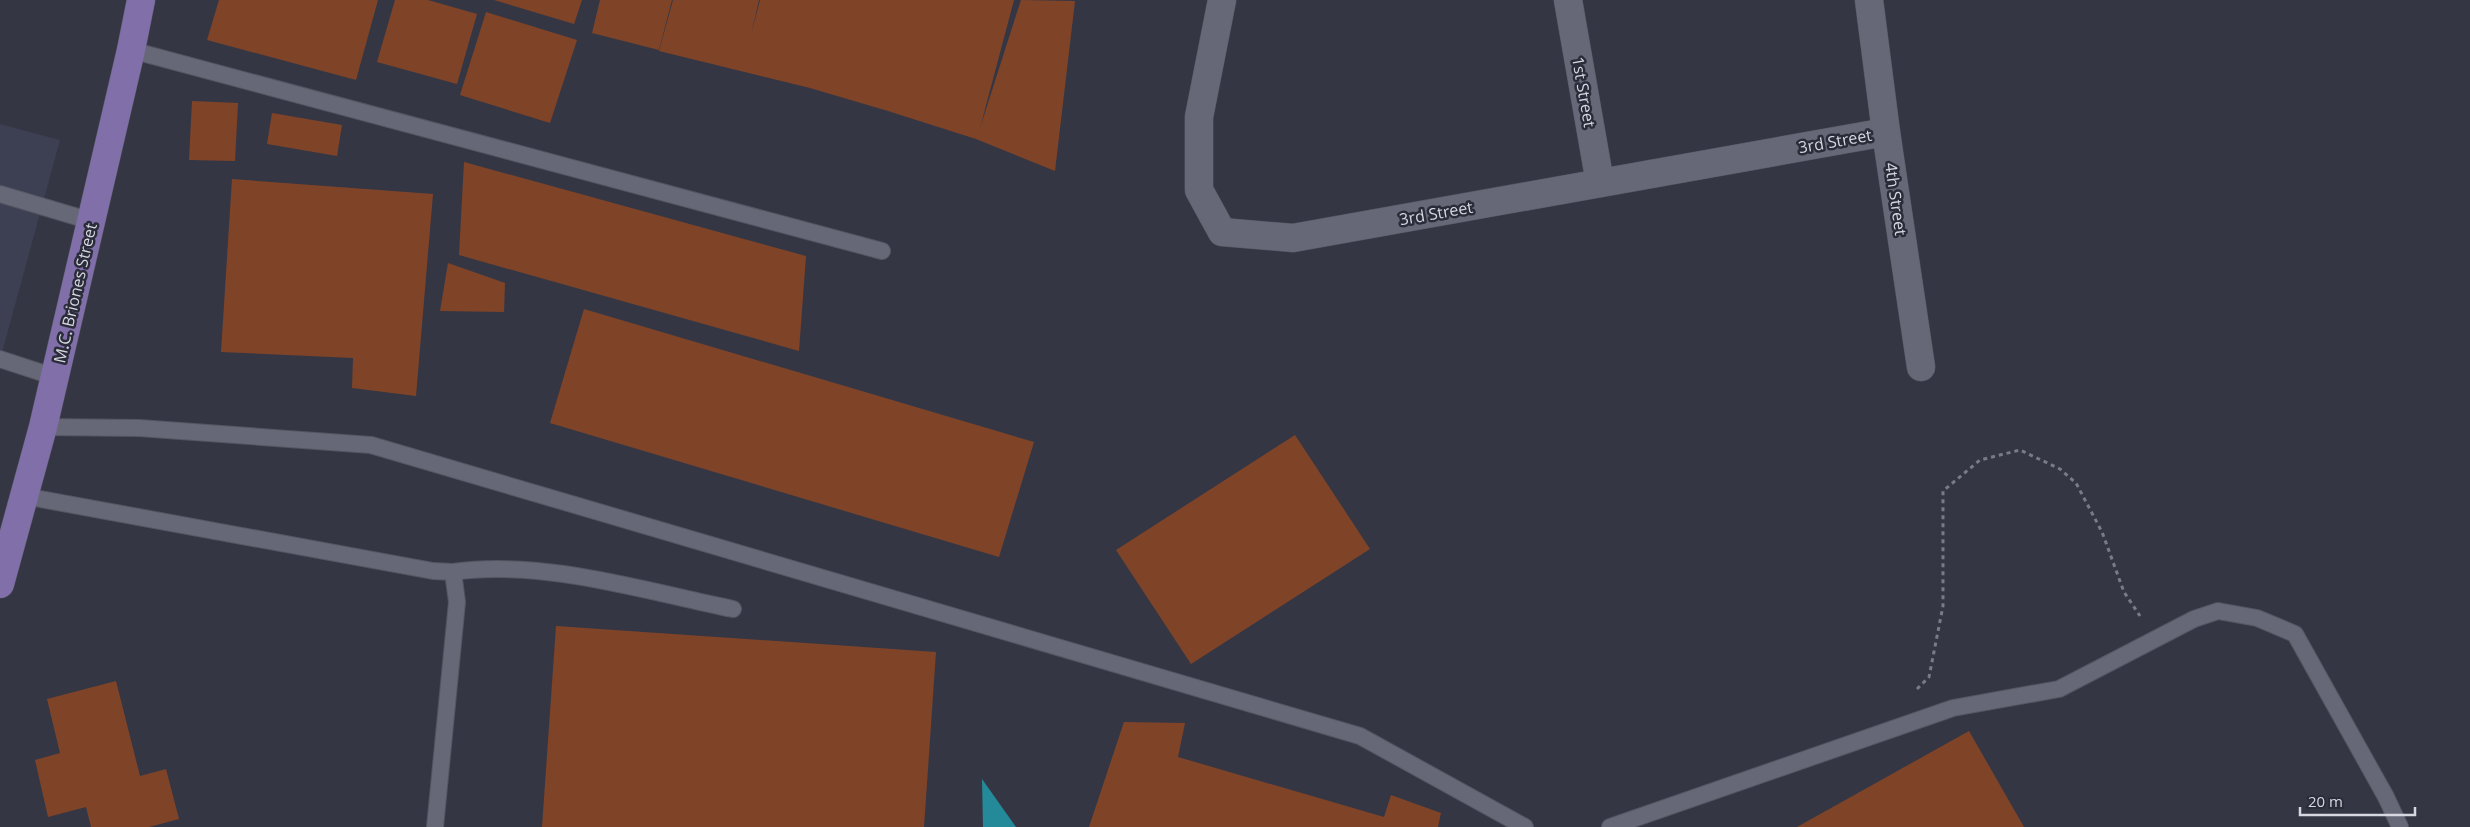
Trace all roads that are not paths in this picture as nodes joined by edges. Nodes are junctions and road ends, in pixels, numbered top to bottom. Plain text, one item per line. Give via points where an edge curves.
1 (141, 0) edge
2 (1222, 0) edge
3 (1568, 0) edge
4 (1869, 0) edge
5 (131, 50) junction
6 (1886, 132) junction
7 (1600, 183) junction
8 (0, 194) edge
9 (91, 221) junction
10 (882, 251) dead end
11 (0, 359) edge
12 (1920, 367) dead end
13 (55, 377) junction
14 (43, 427) junction
15 (24, 496) junction
16 (453, 572) junction
17 (1, 575) edge
18 (733, 609) dead end
19 (435, 827) edge
20 (1525, 827) edge
21 (1610, 827) edge
22 (2400, 827) edge

1 - 5 main road, M.C. Briones Street
2 - 7 street, 3rd Street via 1199,117 1199,190 1222,232 1293,238
3 - 7 street, 1st Street
4 - 6 street, 4th Street
5 - 9 main road, M.C. Briones Street
5 - 10 lane
6 - 7 street, 3rd Street
6 - 12 street, 4th Street
8 - 9 lane
9 - 13 main road, M.C. Briones Street
11 - 13 lane
13 - 14 main road, M.C. Briones Street
14 - 15 main road, M.C. Briones Street
14 - 20 lane via 139,428 371,445 1360,736
15 - 16 lane via 433,571
15 - 17 main road, M.C. Briones Street
16 - 18 lane via 522,569 564,574
16 - 19 lane via 457,602
21 - 22 lane via 1953,708 2059,689 2194,619 2218,611 2258,618 2295,634

